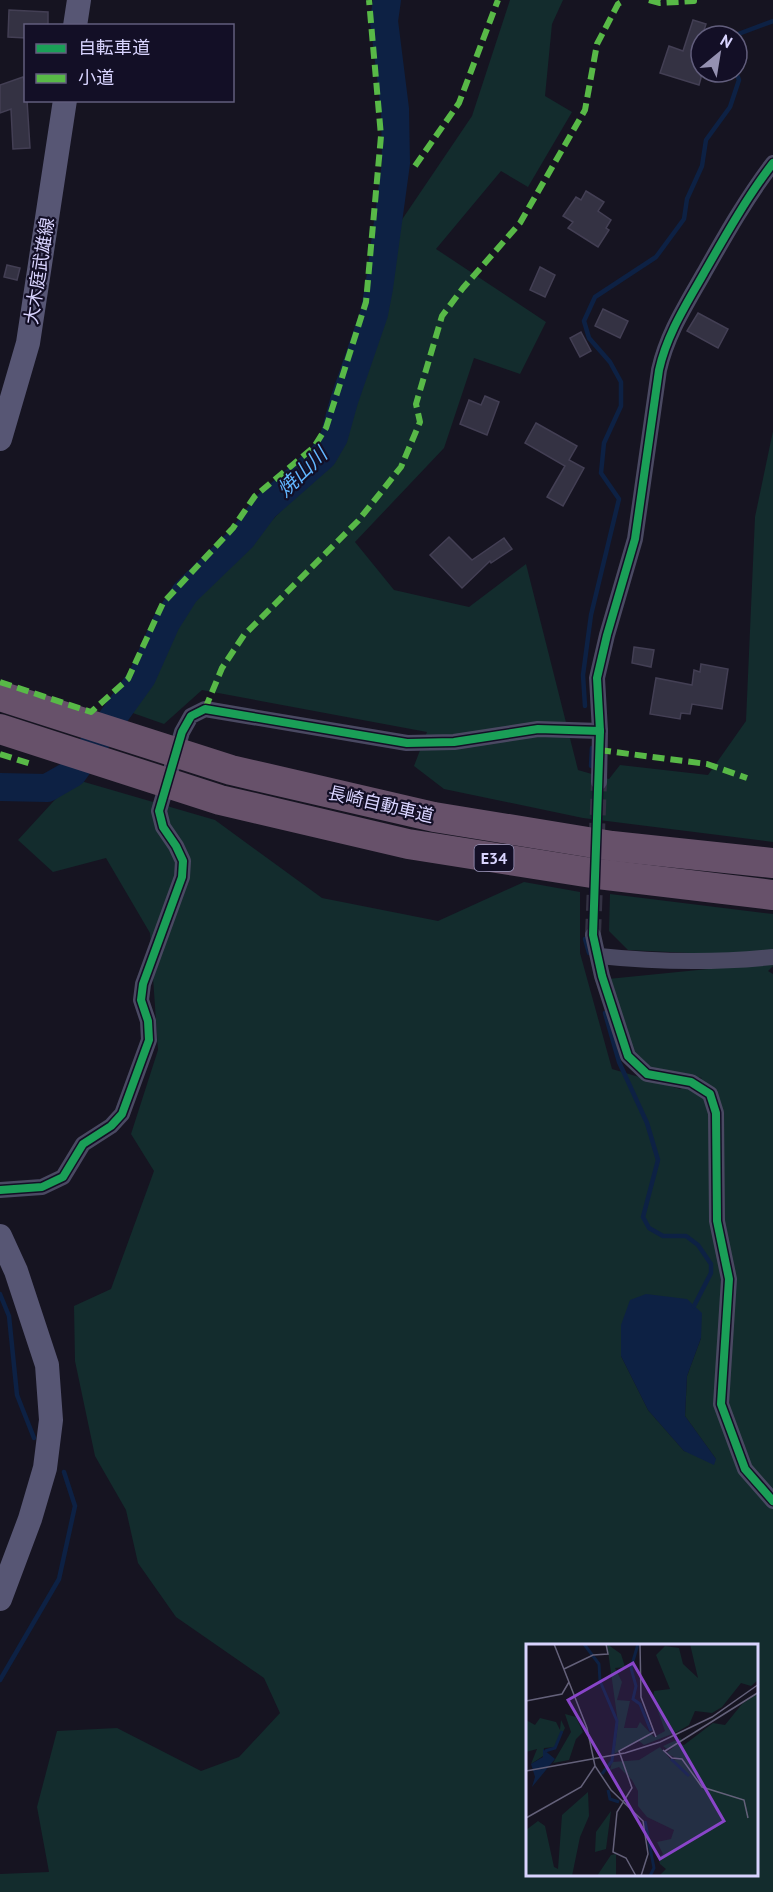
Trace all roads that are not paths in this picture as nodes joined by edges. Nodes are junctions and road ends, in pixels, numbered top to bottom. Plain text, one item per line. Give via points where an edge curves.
1 (79, 0) edge
2 (75, 24) edge
3 (64, 102) edge
4 (773, 163) edge
5 (0, 439) edge
6 (0, 696) edge
7 (0, 729) edge
8 (600, 730) junction
9 (599, 782) tunnel mouth
10 (773, 863) edge
11 (773, 895) edge
12 (593, 935) tunnel mouth
13 (599, 956) junction
14 (773, 957) edge
15 (0, 1190) edge
16 (0, 1236) edge
17 (773, 1501) edge
18 (0, 1599) edge

1 - 2 main road
3 - 5 main road, 大木庭武雄線 via 28,343
4 - 8 street via 727,232 664,349 635,539 597,678
6 - 10 highway, 長崎自動車道 / E34 via 231,770 446,819 612,846
7 - 11 highway, 長崎自動車道 / E34 via 220,800 408,844 598,874
8 - 9 street
8 - 15 street via 538,729 454,742 407,743 205,709 191,716 182,732 159,811 163,827 183,861 182,877 143,984 141,1000 149,1040 122,1114 82,1144 63,1177 42,1187
12 - 13 street
13 - 14 street via 645,961
13 - 17 street via 628,1056 647,1074 691,1082 710,1094 716,1113 717,1221 729,1279 722,1404 745,1469
16 - 18 main road via 16,1271 47,1365 51,1420 45,1468

